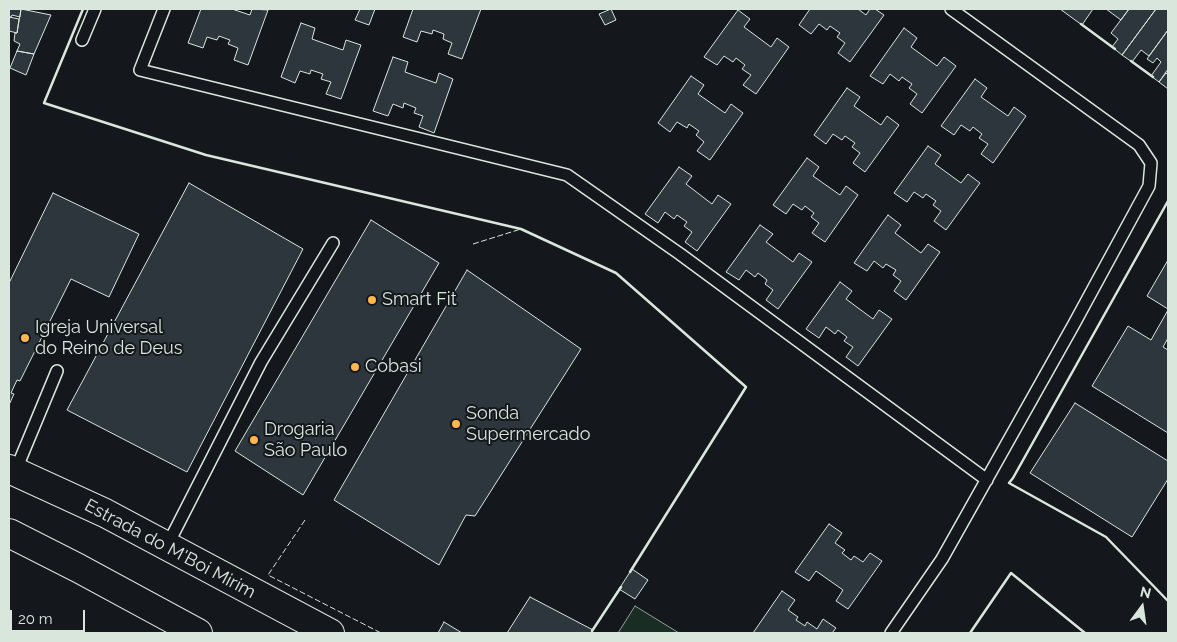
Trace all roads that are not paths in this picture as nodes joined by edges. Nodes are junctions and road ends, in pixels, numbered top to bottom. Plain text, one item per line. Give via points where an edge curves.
1 (96, 9) edge
2 (164, 9) edge
3 (951, 9) edge
4 (82, 40) dead end
5 (332, 243) dead end
6 (58, 371) dead end
7 (12, 471) edge
8 (987, 480) junction
9 (9, 533) edge
10 (167, 546) junction
11 (198, 633) edge
12 (330, 633) edge
13 (891, 633) edge

1 - 4 lane
2 - 8 lane via 140,70 567,175
3 - 8 lane via 1139,145 1152,163 1149,186
5 - 10 lane via 261,362
6 - 7 lane
7 - 10 main road, Estrada do M'Boi Mirim via 105,513
8 - 13 lane via 942,559
9 - 11 main road
10 - 12 main road, Estrada do M'Boi Mirim

